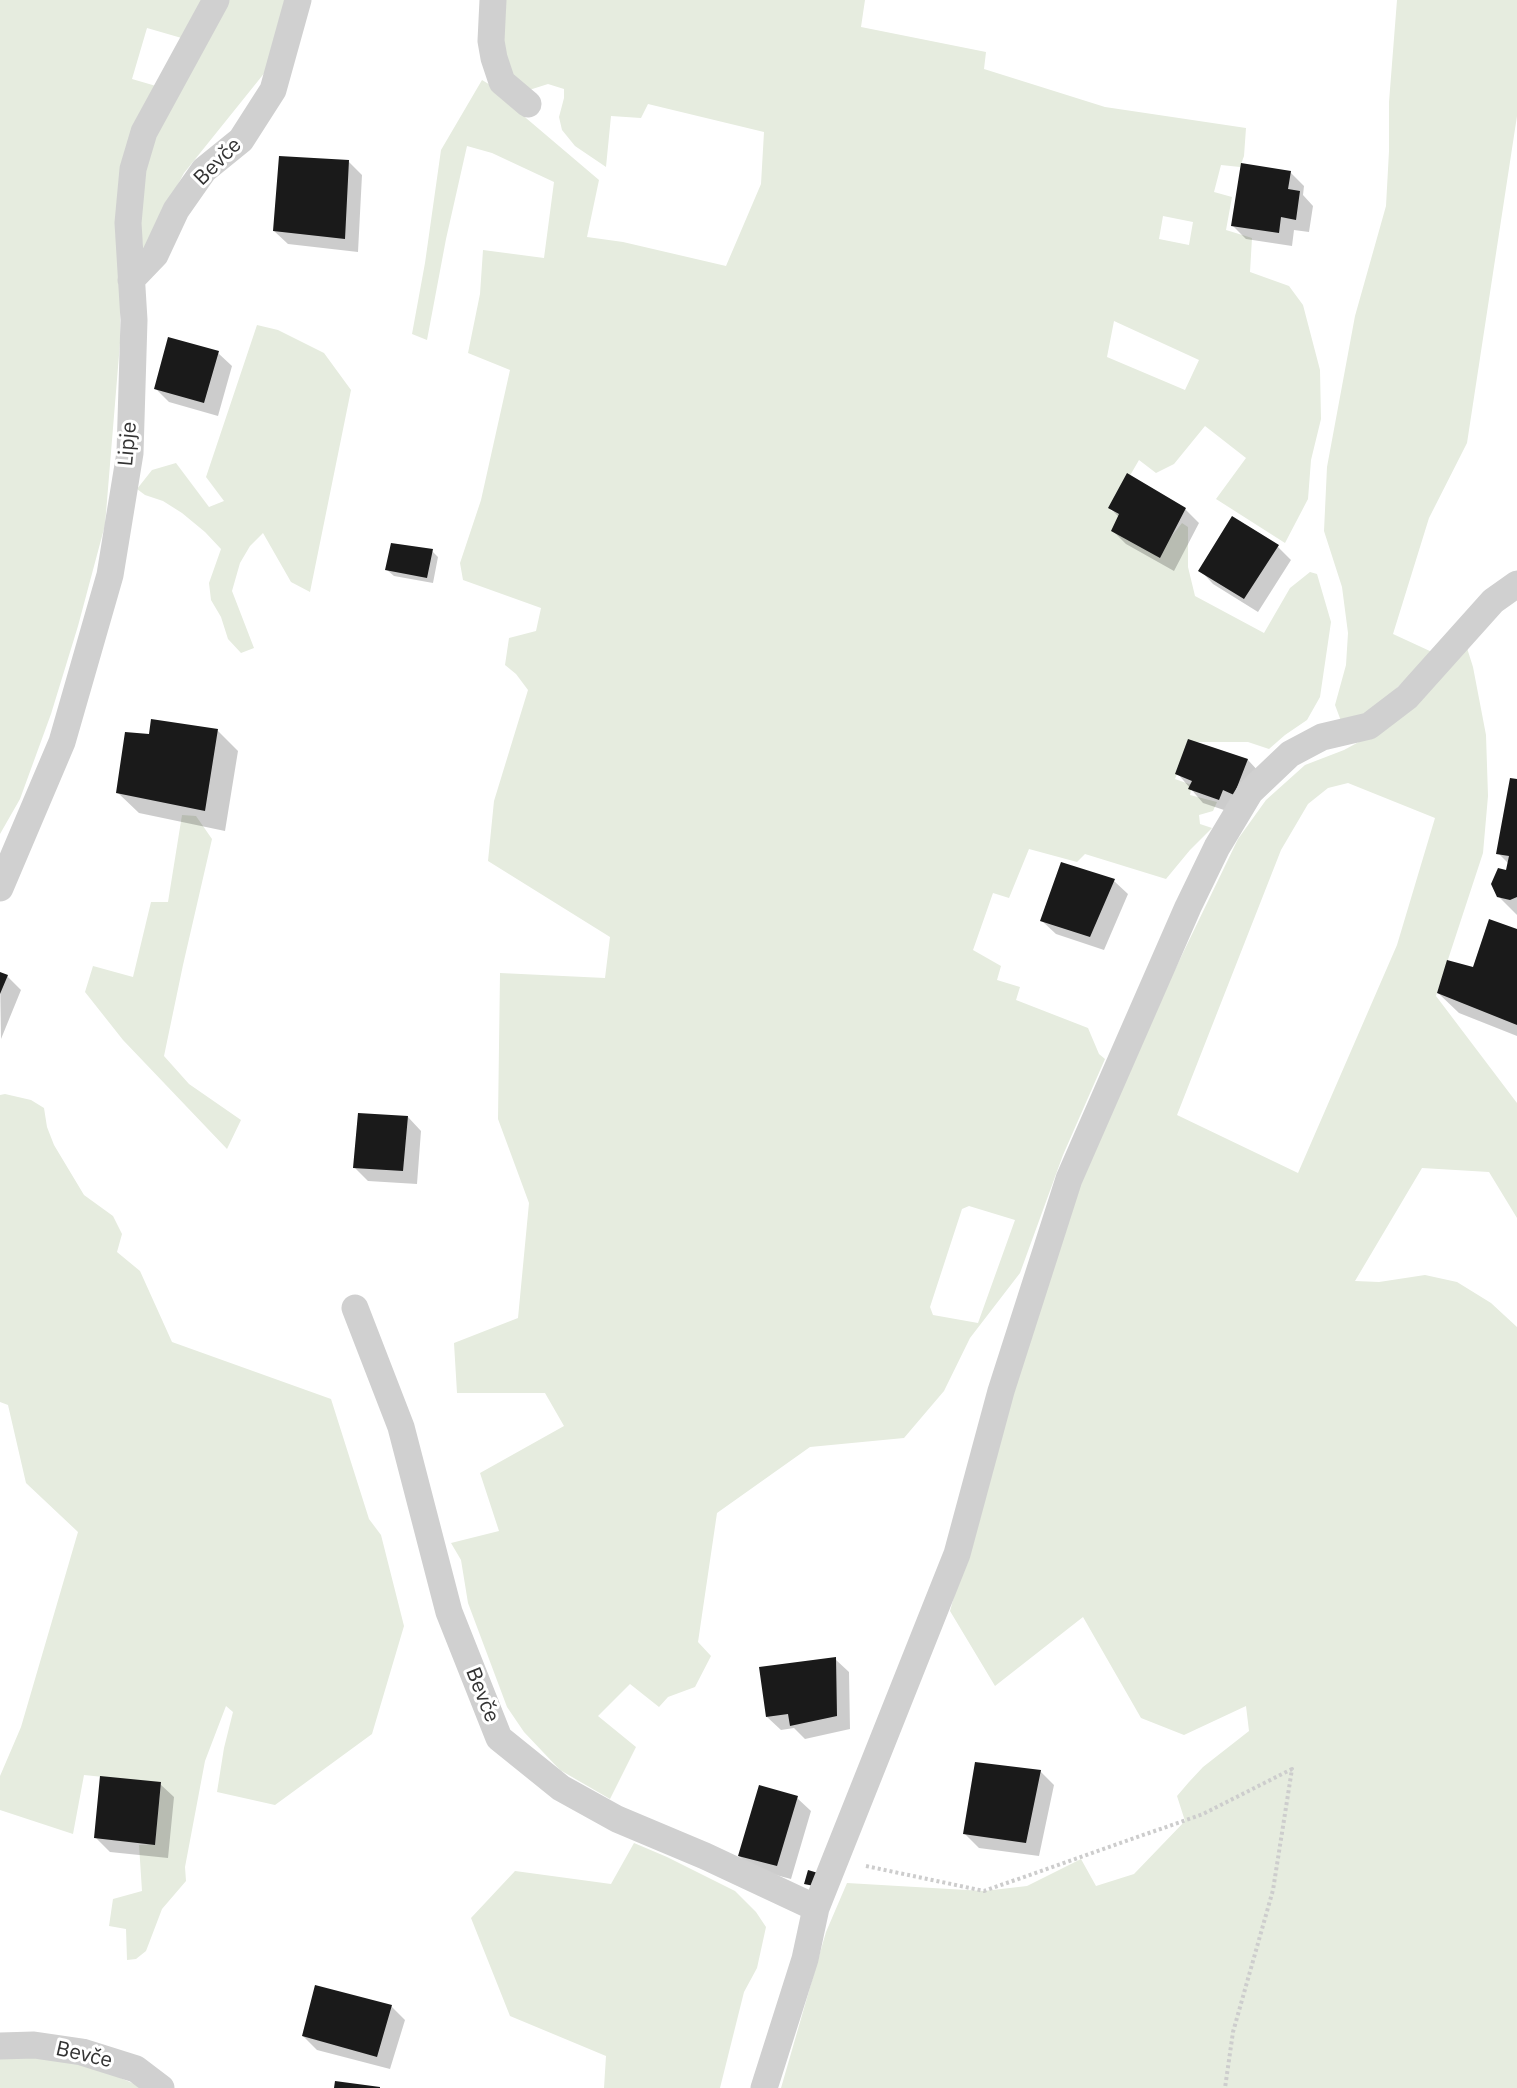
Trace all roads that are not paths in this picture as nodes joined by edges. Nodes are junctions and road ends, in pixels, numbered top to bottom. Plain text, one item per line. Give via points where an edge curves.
1 (216, 0) edge
2 (298, 0) edge
3 (493, 0) edge
4 (528, 104) dead end
5 (131, 280) junction
6 (1517, 584) edge
7 (0, 888) edge
8 (355, 1308) dead end
9 (816, 1908) junction
10 (0, 2046) edge
11 (161, 2088) edge
12 (764, 2088) edge

1 - 5 street, Lipje via 144,132 133,169 128,223
2 - 5 street, Bevče via 273,90 241,140 204,170 176,210 155,255
3 - 4 street via 491,41 496,66 502,82
5 - 7 street, Lipje via 134,320 130,453 110,575 62,742
6 - 9 street via 1493,601 1407,697 1369,726 1322,737 1290,754 1250,792 1217,847 1069,1179 1001,1391 957,1554
8 - 9 street, Bevče via 401,1427 448,1612 499,1738 561,1788 617,1819
9 - 12 street via 806,1959
10 - 11 street, Bevče via 34,2044 82,2052 136,2069

